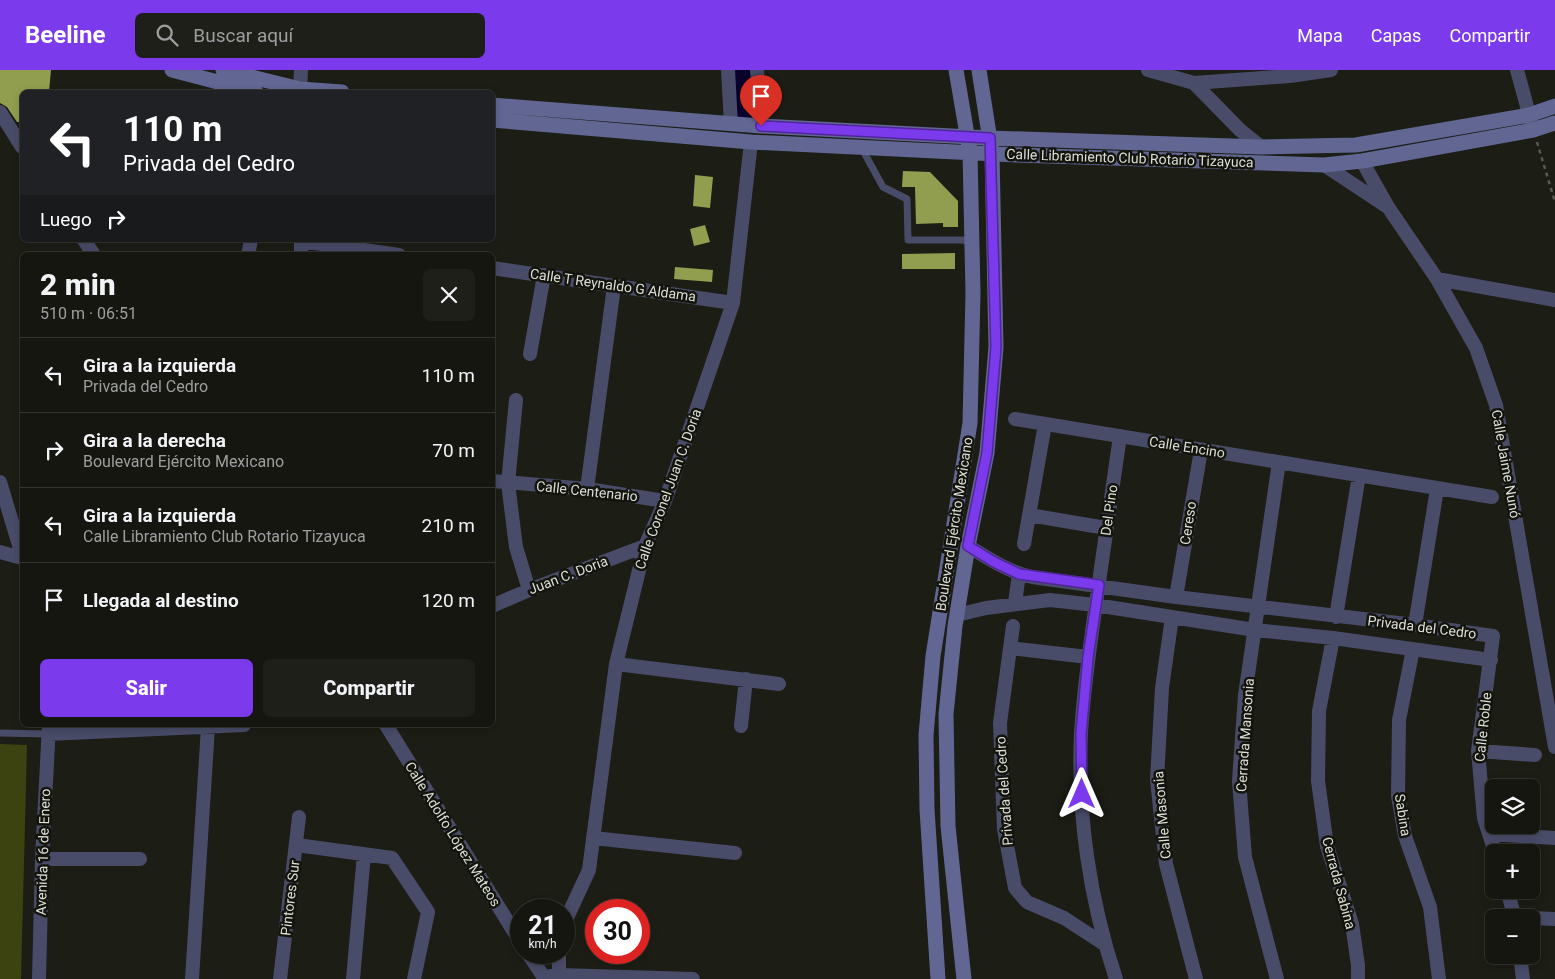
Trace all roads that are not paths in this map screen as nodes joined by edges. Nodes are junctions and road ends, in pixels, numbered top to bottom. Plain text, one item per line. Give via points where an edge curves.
1 (172, 70) edge
2 (223, 70) edge
3 (301, 70) edge
4 (728, 70) edge
5 (757, 70) edge
6 (956, 70) edge
7 (979, 70) edge
8 (1148, 70) edge
9 (1331, 70) edge
10 (1517, 70) edge
11 (1191, 78) edge
12 (248, 90) edge
13 (296, 90) edge
14 (300, 90) edge
15 (495, 105) edge
16 (1555, 106) edge
17 (0, 112) edge
18 (1530, 115) junction
19 (495, 120) edge
20 (1555, 123) edge
21 (731, 124) junction
22 (761, 126) junction
23 (1533, 130) junction
24 (751, 142) junction
25 (20, 144) edge
26 (969, 144) junction
27 (991, 146) junction
28 (861, 147) junction
29 (1261, 147) junction
30 (1362, 161) junction
31 (1324, 164) junction
32 (1388, 207) junction
33 (301, 245) edge
34 (972, 246) junction
35 (370, 252) edge
36 (495, 268) edge
37 (544, 276) junction
38 (1437, 279) junction
39 (614, 286) junction
40 (1555, 300) edge
41 (733, 303) junction
42 (530, 354) dead end
43 (516, 400) dead end
44 (1015, 419) dead end
45 (1045, 424) junction
46 (1120, 436) junction
47 (1201, 450) junction
48 (1279, 462) junction
49 (1359, 475) junction
50 (495, 481) edge
51 (0, 482) edge
52 (508, 483) junction
53 (587, 489) junction
54 (1437, 489) junction
55 (1492, 497) dead end
56 (666, 501) junction
57 (1029, 515) junction
58 (1106, 528) junction
59 (1024, 544) dead end
60 (645, 546) junction
61 (968, 546) junction
62 (20, 549) edge
63 (0, 552) edge
64 (20, 556) edge
65 (1019, 574) junction
66 (1054, 578) junction
67 (1099, 585) junction
68 (530, 590) junction
69 (1176, 597) junction
70 (1050, 600) junction
71 (1015, 603) junction
72 (495, 605) edge
73 (1095, 605) junction
74 (1258, 607) junction
75 (957, 615) junction
76 (1172, 617) junction
77 (1336, 617) junction
78 (1415, 625) junction
79 (1013, 626) dead end
80 (1255, 630) junction
81 (1334, 638) junction
82 (1010, 648) junction
83 (1413, 649) junction
84 (1088, 657) junction
85 (1491, 660) junction
86 (616, 664) junction
87 (746, 679) junction
88 (779, 684) dead end
89 (741, 726) dead end
90 (208, 727) joint
91 (387, 727) edge
92 (49, 729) edge
93 (0, 733) edge
94 (1555, 747) edge
95 (1478, 751) junction
96 (1535, 755) dead end
97 (299, 817) dead end
98 (1485, 821) edge
99 (1489, 834) joint
100 (593, 838) junction
101 (1555, 838) edge
102 (1492, 844) edge
103 (297, 845) junction
104 (736, 853) dead end
105 (364, 854) junction
106 (140, 859) dead end
107 (42, 860) junction
108 (575, 900) edge
109 (1540, 918) edge
110 (1555, 919) edge
111 (510, 925) edge
112 (1104, 944) junction
113 (535, 964) edge
114 (559, 964) edge
115 (1521, 964) edge
116 (559, 975) junction
117 (545, 978) edge
118 (39, 979) edge
119 (192, 979) edge
120 (280, 979) edge
121 (352, 979) edge
122 (414, 979) edge
123 (693, 979) edge
124 (938, 979) edge
125 (964, 979) edge
126 (1116, 979) edge
127 (1196, 979) edge
128 (1277, 979) edge
129 (1358, 979) edge
130 (1439, 979) edge
131 (1523, 979) edge

1 - 12 main road
2 - 13 main road
3 - 14 street
4 - 21 street
5 - 22 street
6 - 26 main road, Boulevard Ejército Mexicano
7 - 27 main road, Boulevard Ejército Mexicano
8 - 11 street
9 - 11 street via 1290,76
10 - 18 street
11 - 29 street via 1240,130
15 - 21 main road, Calle Libramiento Club Rotario Tizayuca
16 - 18 main road, Calle Libramiento Club Rotario Tizayuca
17 - 25 street
18 - 23 street
18 - 29 main road, Calle Libramiento Club Rotario Tizayuca via 1356,144
19 - 24 main road, Calle Libramiento Club Rotario Tizayuca
20 - 23 main road, Calle Libramiento Club Rotario Tizayuca
21 - 22 main road, Calle Libramiento Club Rotario Tizayuca
22 - 26 main road, Calle Libramiento Club Rotario Tizayuca
23 - 30 main road, Calle Libramiento Club Rotario Tizayuca
24 - 28 main road, Calle Libramiento Club Rotario Tizayuca
24 - 41 street, Calle Coronel Juan C. Doria
26 - 27 main road, Calle Libramiento Club Rotario Tizayuca
26 - 28 main road, Calle Libramiento Club Rotario Tizayuca
26 - 34 main road, Boulevard Ejército Mexicano
27 - 29 main road, Calle Libramiento Club Rotario Tizayuca
27 - 31 main road, Calle Libramiento Club Rotario Tizayuca
27 - 61 main road, Boulevard Ejército Mexicano via 996,347 987,453
28 - 34 lane via 884,187 907,199 908,240 964,240
30 - 31 main road, Calle Libramiento Club Rotario Tizayuca
30 - 32 street, Calle Jaime Nunó
31 - 32 street, Calle Jaime Nunó
32 - 38 street, Calle Jaime Nunó
33 - 35 street
34 - 124 main road, Boulevard Ejército Mexicano via 970,423 933,656 926,735 927,809
36 - 37 street, Calle T Reynaldo G Aldama
37 - 39 street, Calle T Reynaldo G Aldama
37 - 42 street
38 - 40 street
38 - 94 street, Calle Jaime Nunó via 1476,348 1496,405
39 - 41 street, Calle T Reynaldo G Aldama
39 - 53 street
41 - 56 street, Calle Coronel Juan C. Doria
43 - 52 street
44 - 45 street, Calle Encino
45 - 46 street, Calle Encino
45 - 57 street
46 - 47 street, Calle Encino
46 - 58 street, Del Pino
47 - 48 street, Calle Encino
47 - 69 street, Cereso
48 - 49 street, Calle Encino
48 - 74 street
49 - 54 street, Calle Encino
49 - 77 street
50 - 52 street, Calle Centenario
51 - 62 street
52 - 53 street, Calle Centenario
52 - 68 street via 516,547
53 - 56 street, Calle Centenario
54 - 55 street, Calle Encino
54 - 78 street
56 - 60 street, Calle Coronel Juan C. Doria
57 - 58 street
57 - 59 street
58 - 67 street, Del Pino
60 - 68 street, Juan C. Doria
60 - 86 street, Calle Coronel Juan C. Doria
61 - 65 street, Privada del Cedro
61 - 75 main road, Boulevard Ejército Mexicano
63 - 64 street
65 - 66 street, Privada del Cedro
65 - 71 street
66 - 67 street, Privada del Cedro
66 - 70 street
67 - 69 street, Privada del Cedro
67 - 73 street, Del Pino
68 - 72 street, Juan C. Doria
69 - 74 street, Privada del Cedro
70 - 71 street, Privada del Cedro
70 - 73 street, Privada del Cedro
71 - 75 street, Privada del Cedro
73 - 76 street, Privada del Cedro
73 - 84 street
74 - 77 street, Privada del Cedro
74 - 80 street, Cerrada Mansonia
75 - 125 main road, Boulevard Ejército Mexicano via 946,714 948,826
76 - 80 street, Privada del Cedro
76 - 127 street, Calle Masonia via 1162,688 1157,780 1166,864
77 - 78 street, Privada del Cedro
78 - 85 street, Privada del Cedro via 1493,636
79 - 82 street, Privada del Cedro
80 - 81 street, Privada del Cedro
80 - 128 street, Cerrada Mansonia via 1245,695 1239,781 1246,857
81 - 83 street, Privada del Cedro
81 - 129 street, Cerrada Sabina via 1319,711 1318,781 1326,846 1352,924
82 - 84 street
82 - 112 street, Privada del Cedro via 1000,723 1004,830 1015,888 1028,902 1064,918
83 - 85 street, Privada del Cedro
83 - 130 street, Sabina via 1399,720 1398,796 1405,836 1430,907
84 - 112 street via 1081,734 1082,794 1089,870
85 - 95 street, Calle Roble
86 - 87 street
86 - 100 street, Calle Coronel Juan C. Doria
87 - 88 street
87 - 89 street
90 - 92 street
90 - 119 street
91 - 111 street, Calle Adolfo López Mateos
92 - 93 lane
92 - 107 street, Avenida 16 de Enero
95 - 96 street
95 - 98 street, Calle Roble
97 - 103 street, Pintores Sur
99 - 101 street
99 - 102 street, Calle Roble
100 - 104 street
100 - 108 street, Calle Coronel Juan C. Doria via 589,870
103 - 105 street
103 - 120 street, Pintores Sur
105 - 121 street
105 - 122 street via 392,858 428,912
106 - 107 street
107 - 118 street, Avenida 16 de Enero
109 - 110 street
112 - 126 street
113 - 117 street
114 - 116 street
115 - 131 street
116 - 117 street
116 - 123 street

